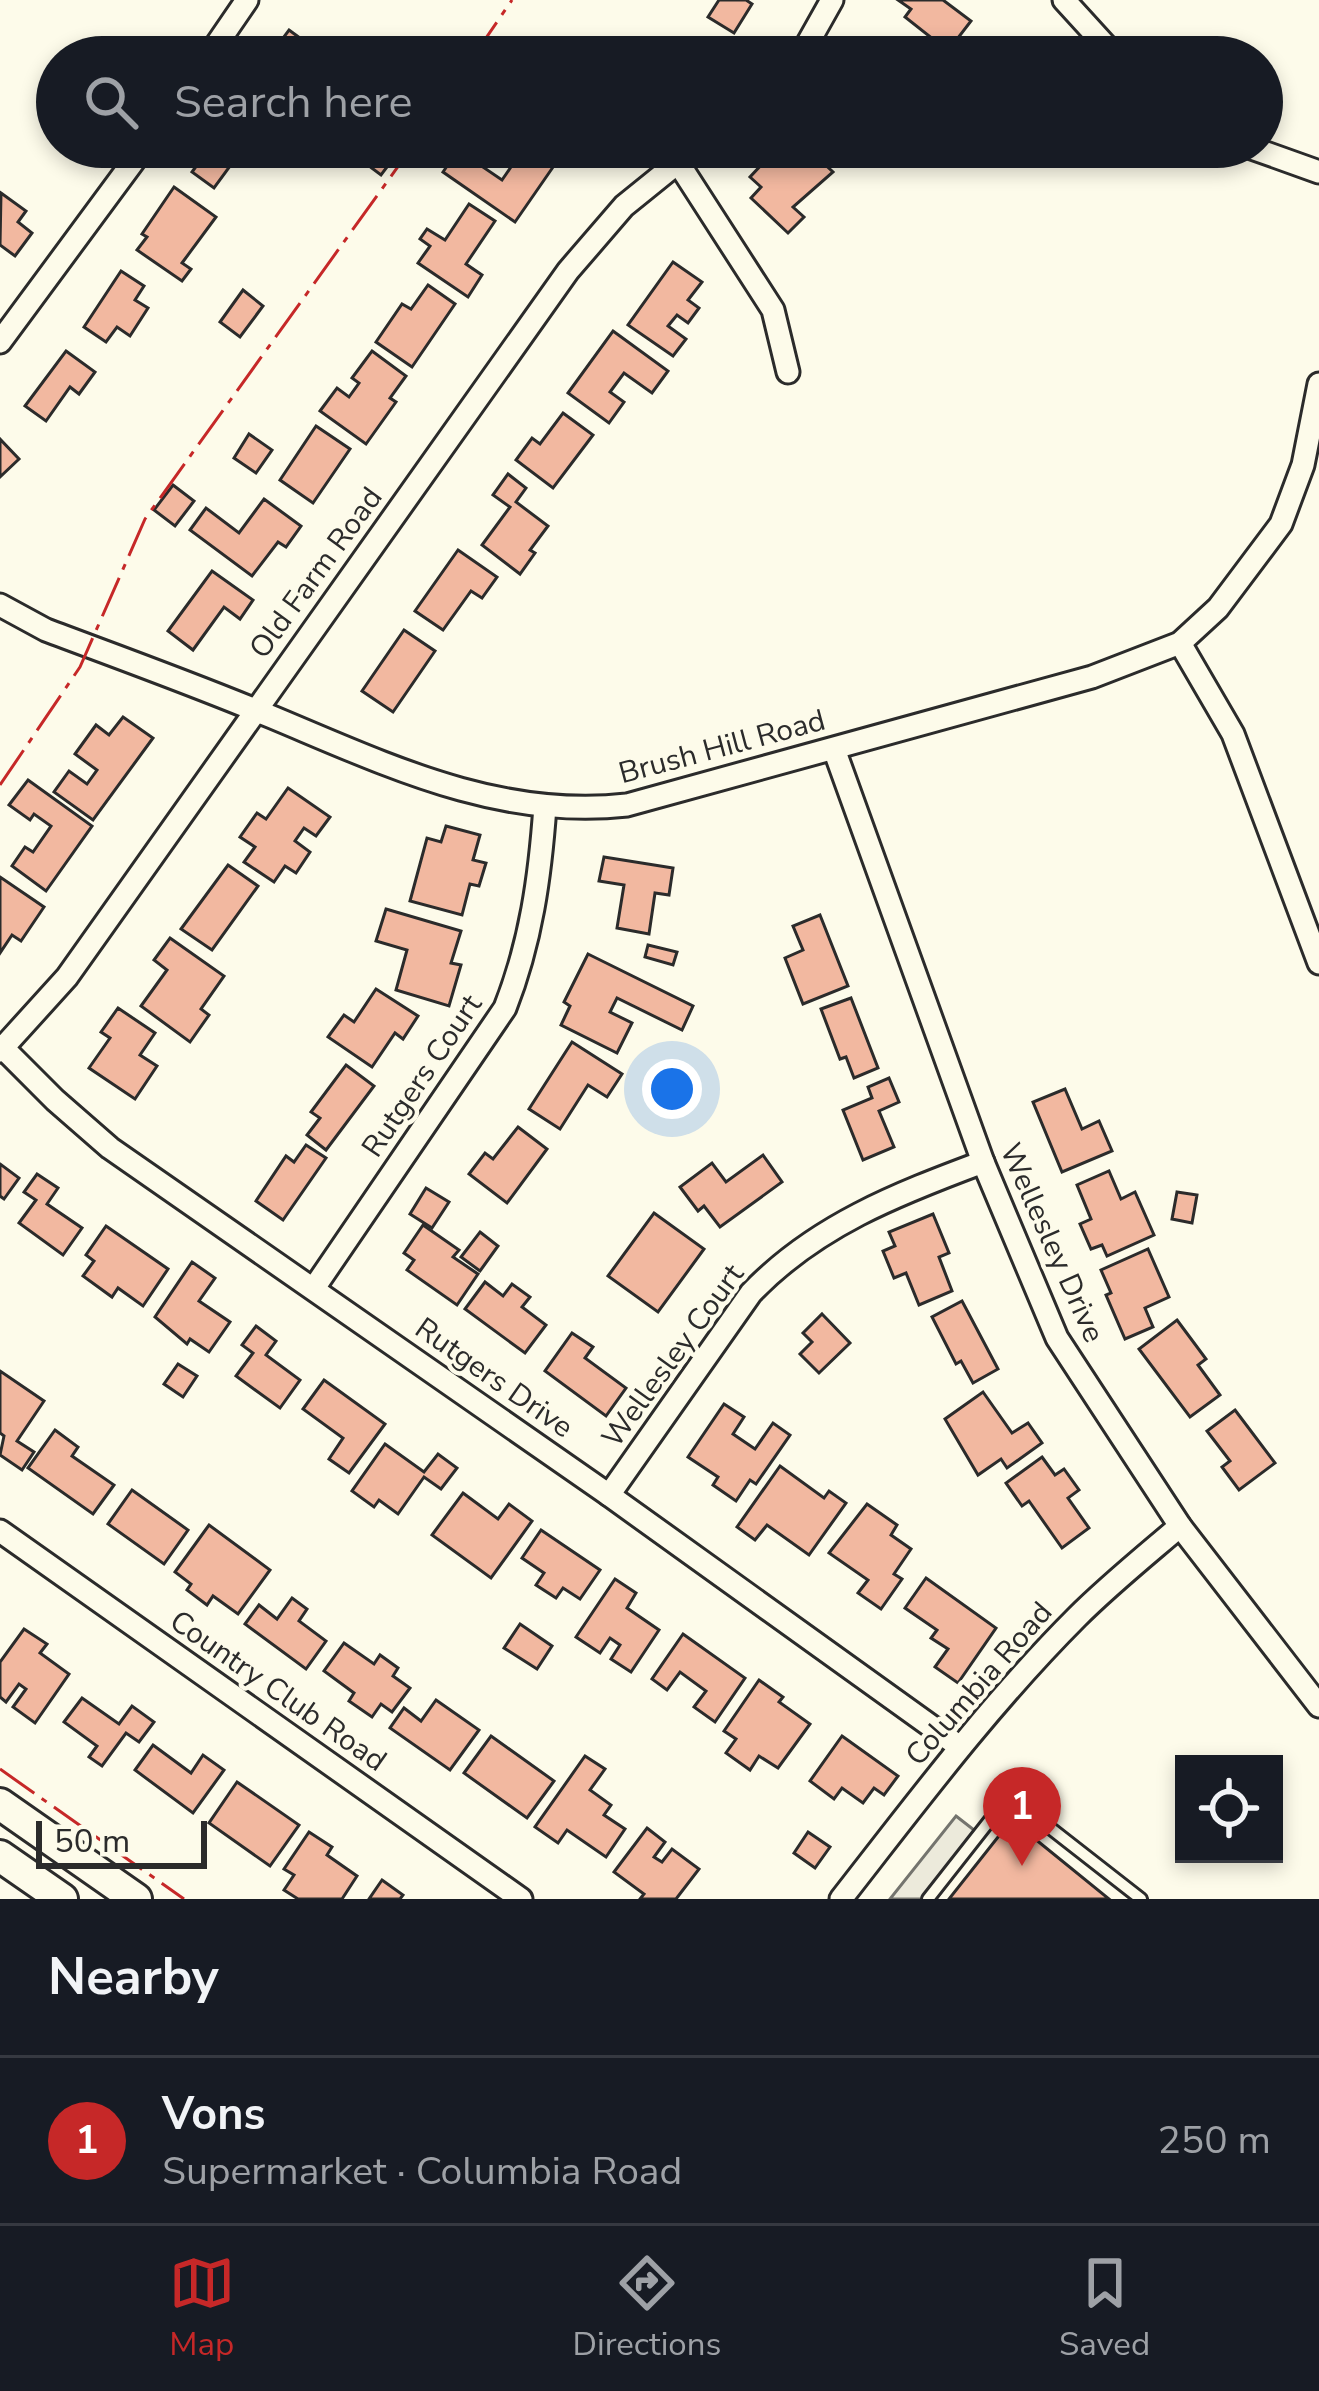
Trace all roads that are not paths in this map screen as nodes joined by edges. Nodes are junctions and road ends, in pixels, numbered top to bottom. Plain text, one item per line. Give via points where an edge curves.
1 (247, 0) edge
2 (832, 0) edge
3 (1064, 0) edge
4 (222, 36) edge
5 (812, 36) edge
6 (1097, 36) edge
7 (1283, 159) edge
8 (129, 168) edge
9 (669, 168) edge
10 (682, 168) edge
11 (1319, 172) edge
12 (0, 305) edge
13 (20, 318) junction
14 (0, 342) edge
15 (788, 372) dead end
16 (1319, 384) edge
17 (0, 605) edge
18 (1180, 643) junction
19 (254, 710) junction
20 (834, 749) junction
21 (545, 806) junction
22 (1319, 963) edge
23 (2, 1049) edge
24 (983, 1162) junction
25 (314, 1288) junction
26 (609, 1495) junction
27 (1180, 1526) junction
28 (0, 1532) edge
29 (1319, 1706) edge
30 (961, 1747) junction
31 (0, 1804) edge
32 (0, 1856) edge
33 (62, 1899) edge
34 (136, 1899) edge
35 (520, 1899) edge
36 (841, 1899) edge
37 (928, 1899) edge
38 (1141, 1899) edge

1 - 4 street
2 - 5 street
3 - 6 street
7 - 11 street
8 - 13 street
9 - 19 street, Old Farm Road via 568,271
10 - 15 street via 773,310
12 - 13 street
13 - 14 street
16 - 18 street, Brush Hill Road via 1303,466 1281,524 1229,595
17 - 19 street, Brush Hill Road
18 - 20 street, Brush Hill Road via 1128,667
18 - 22 street via 1233,734
19 - 21 street, Brush Hill Road via 457,791
19 - 23 street, Old Farm Road via 67,977
20 - 21 street, Brush Hill Road via 627,805
20 - 24 street, Wellesley Drive
21 - 25 street, Rutgers Court via 532,919 505,1008
23 - 25 street, Rutgers Drive via 110,1148
24 - 26 street, Wellesley Court via 854,1215 774,1269
24 - 27 street, Wellesley Drive via 1057,1339
25 - 26 street, Rutgers Drive
26 - 30 street, Rutgers Drive
27 - 29 street, Wellesley Drive
27 - 30 street, Columbia Road via 1078,1616
28 - 35 street, Country Club Road
30 - 36 street, Columbia Road
31 - 34 main road
32 - 33 main road
37 - 38 lane via 994,1815 1036,1817

